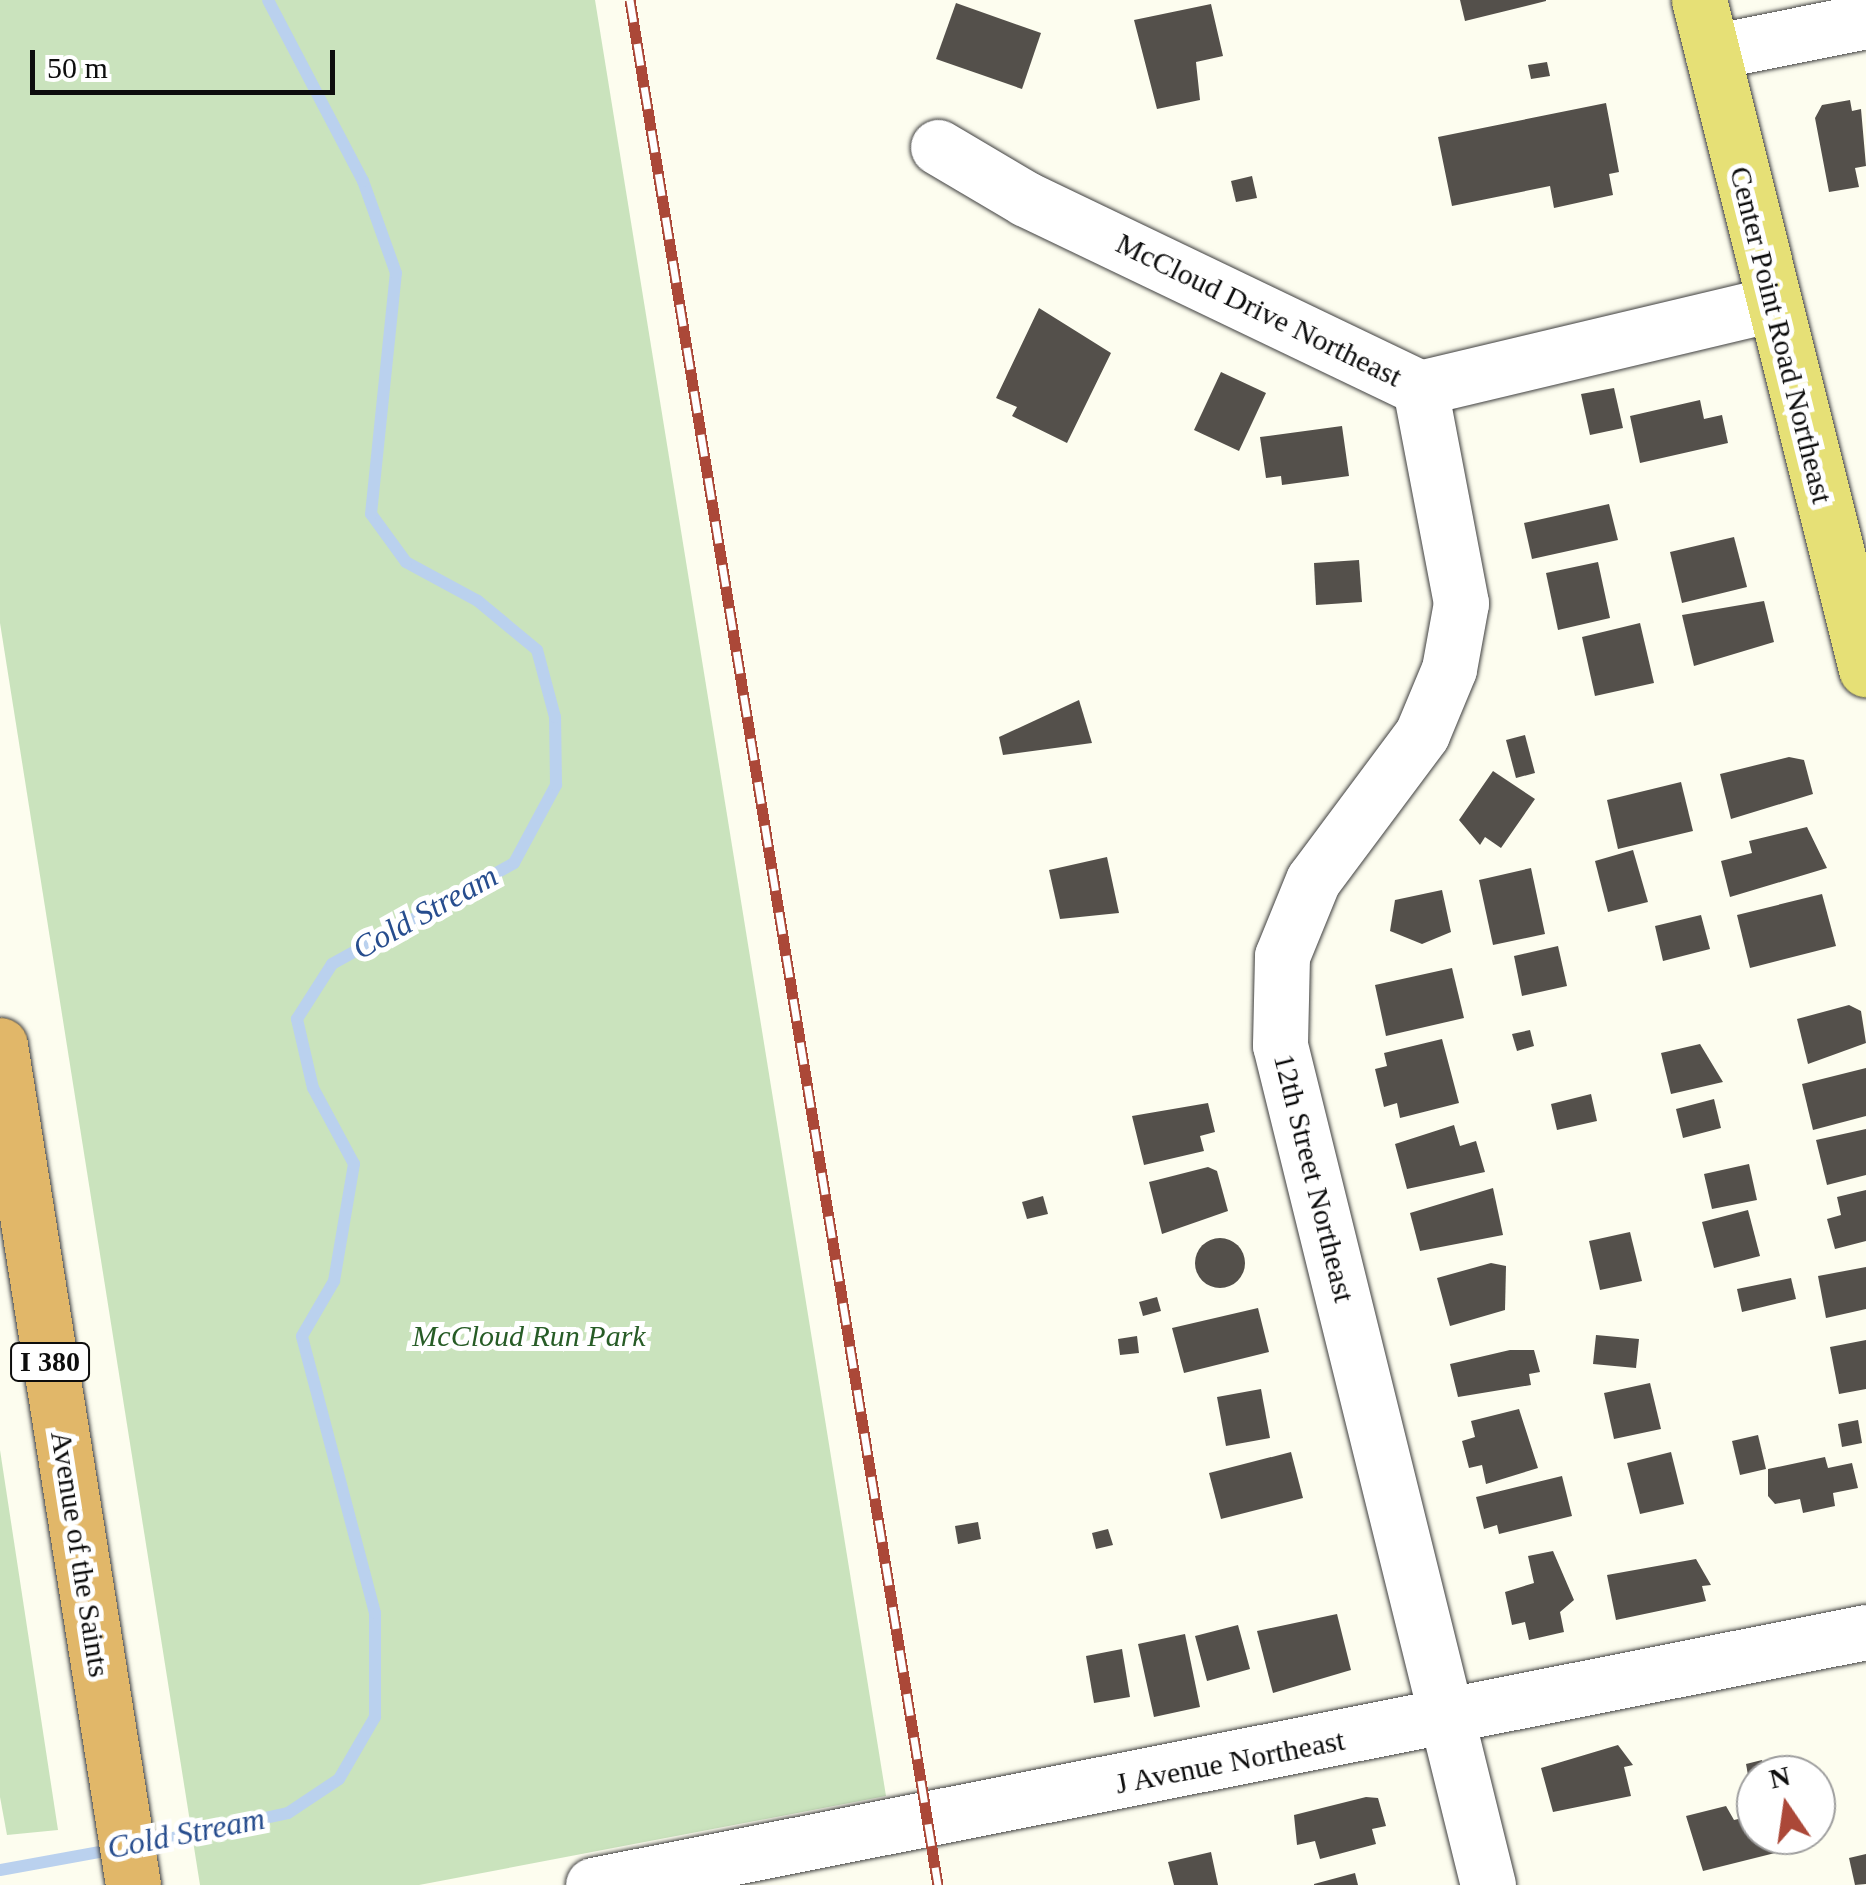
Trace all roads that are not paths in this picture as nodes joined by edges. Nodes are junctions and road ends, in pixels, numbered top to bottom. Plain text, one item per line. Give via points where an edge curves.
1 (1698, 0) edge
2 (1866, 20) edge
3 (1712, 52) junction
4 (938, 147) dead end
5 (1772, 304) junction
6 (1420, 388) junction
7 (1862, 637) edge
8 (0, 1044) edge
9 (1866, 1632) edge
10 (1447, 1719) junction
11 (133, 1885) edge
12 (593, 1885) edge
13 (1488, 1885) edge

1 - 3 main road, Center Point Road Northeast
2 - 3 street
3 - 5 main road, Center Point Road Northeast
4 - 6 street, McCloud Drive Northeast via 1026,199
5 - 6 street, McCloud Drive Northeast
5 - 7 main road, Center Point Road Northeast
6 - 10 street, 12th Street Northeast via 1460,602 1449,669 1422,734 1313,880 1282,956 1280,1045
8 - 11 highway, Avenue of the Saints / I 380
9 - 10 street, J Avenue Northeast
10 - 12 street, J Avenue Northeast
10 - 13 street, 12th Street Northeast

